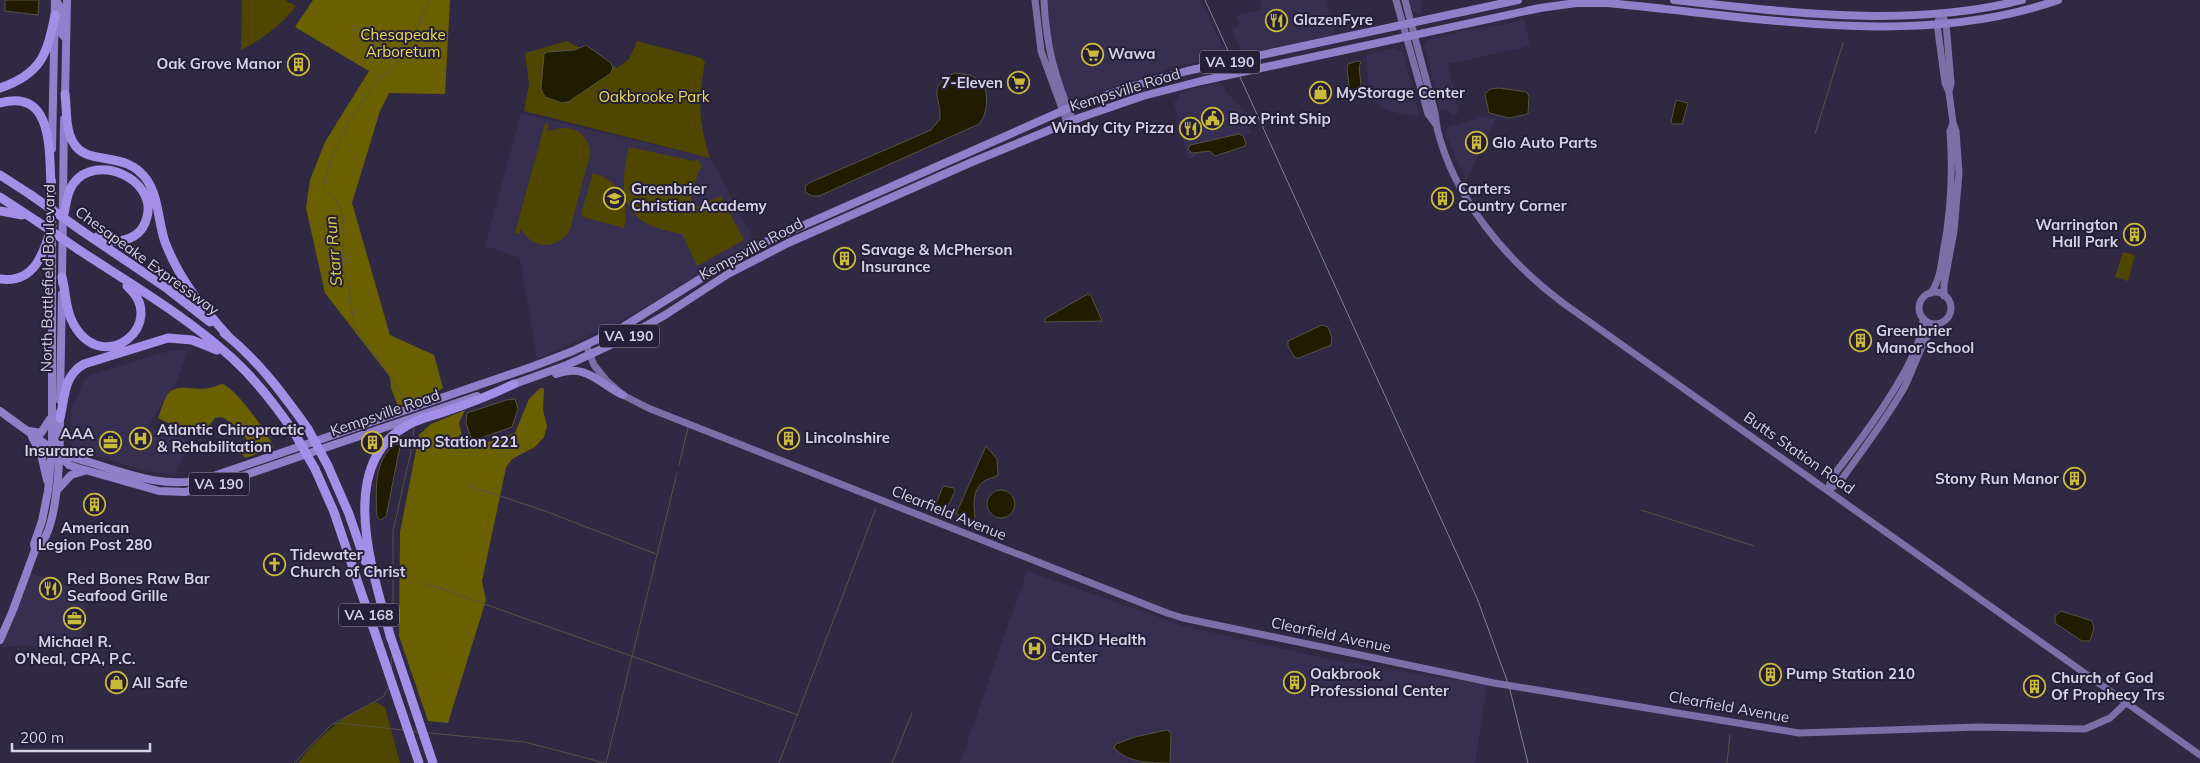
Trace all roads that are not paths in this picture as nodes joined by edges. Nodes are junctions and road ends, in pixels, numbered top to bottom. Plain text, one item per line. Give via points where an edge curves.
1 (55, 0) edge
2 (67, 0) edge
3 (1035, 0) edge
4 (1044, 0) edge
5 (1396, 0) edge
6 (1405, 0) edge
7 (1518, 0) edge
8 (1674, 0) edge
9 (2022, 0) edge
10 (2058, 0) edge
11 (1941, 13) junction
12 (55, 15) junction
13 (1411, 23) junction
14 (1942, 24) junction
15 (1402, 25) junction
16 (1414, 35) junction
17 (1406, 37) junction
18 (66, 39) junction
19 (0, 88) edge
20 (65, 94) junction
21 (0, 103) edge
22 (1065, 110) junction
23 (1070, 121) junction
24 (1953, 123) junction
25 (1437, 126) junction
26 (0, 175) edge
27 (52, 186) junction
28 (0, 197) edge
29 (0, 211) edge
30 (64, 214) junction
31 (37, 222) junction
32 (52, 226) junction
33 (82, 230) junction
34 (100, 263) junction
35 (62, 277) junction
36 (0, 279) edge
37 (1931, 293) junction
38 (1944, 296) junction
39 (1922, 318) junction
40 (1937, 324) junction
41 (228, 336) junction
42 (586, 345) junction
43 (589, 355) junction
44 (237, 363) junction
45 (529, 379) junction
46 (514, 384) junction
47 (623, 395) junction
48 (0, 411) edge
49 (56, 417) junction
50 (361, 426) junction
51 (28, 432) junction
52 (331, 446) junction
53 (52, 449) junction
54 (59, 454) junction
55 (85, 470) junction
56 (1828, 490) junction
57 (48, 491) junction
58 (57, 491) junction
59 (35, 550) junction
60 (391, 639) junction
61 (0, 640) edge
62 (2127, 702) junction
63 (2200, 755) edge
64 (418, 763) edge
65 (433, 763) edge

1 - 12 main road, North Battlefield Boulevard
1 - 18 main road via 60,7 61,33
2 - 18 main road, North Battlefield Boulevard
3 - 22 street via 1041,51
4 - 22 street via 1047,41
5 - 15 street, Butts Station Road
6 - 13 street, Butts Station Road
7 - 13 main road, Kempsville Road / VA 190
8 - 11 main road via 1812,13
9 - 11 main road
10 - 14 main road, Kempsville Road / VA 190 via 2012,14
11 - 14 street
12 - 19 highway via 43,58 27,76
12 - 27 main road, North Battlefield Boulevard
13 - 15 main road, Kempsville Road / VA 190
13 - 16 street, Butts Station Road
14 - 16 main road, Kempsville Road / VA 190 via 1808,23 1587,3 1540,8
14 - 24 street via 1945,83
15 - 17 street, Butts Station Road
15 - 22 main road, Kempsville Road / VA 190 via 1187,71
16 - 17 main road, Kempsville Road / VA 190
16 - 25 street, Butts Station Road
17 - 23 main road, Kempsville Road / VA 190 via 1184,85
17 - 25 street, Butts Station Road via 1428,114
18 - 20 main road, North Battlefield Boulevard
20 - 30 main road, North Battlefield Boulevard
20 - 41 highway via 74,144 90,156 126,162 146,178 176,268 198,302
21 - 27 highway via 21,101 35,107 41,114 46,125
22 - 23 street
22 - 42 main road, Kempsville Road / VA 190 via 761,244 644,315
23 - 43 main road, Kempsville Road / VA 190 via 773,250 728,274 643,328
24 - 37 street via 1950,131 1952,191 1948,230 1938,284
24 - 38 street via 1958,193
25 - 56 street, Butts Station Road via 1449,163 1474,209 1503,248 1535,281
26 - 33 highway, Chesapeake Expressway / VA 168, bridge
27 - 32 main road, North Battlefield Boulevard
28 - 31 highway, Chesapeake Expressway / VA 168
29 - 31 highway via 17,213
30 - 33 highway via 72,185 91,172 104,171 129,177 143,191 148,210 146,222 139,232 116,242
30 - 35 main road, North Battlefield Boulevard
31 - 34 highway, Chesapeake Expressway / VA 168, bridge
32 - 36 highway via 44,254 31,271 19,278
32 - 49 main road, North Battlefield Boulevard
33 - 41 highway, Chesapeake Expressway / VA 168 via 164,286
34 - 35 highway via 131,290 139,302 140,318 134,335 114,347 90,342 81,334 68,312
34 - 44 highway, Chesapeake Expressway / VA 168 via 187,322
35 - 49 main road, North Battlefield Boulevard
37 - 38 street
37 - 39 street via 1920,303
38 - 40 street via 1950,312
39 - 40 street
39 - 56 street via 1921,335 1898,380 1881,410 1832,477
40 - 56 street via 1887,414 1839,483
41 - 60 highway, Chesapeake Expressway / VA 168, bridge via 267,375 308,429 328,466 349,514
42 - 43 street, Clearfield Avenue
42 - 50 main road, Kempsville Road / VA 190
43 - 45 main road, Kempsville Road / VA 190
43 - 47 street, Clearfield Avenue via 600,373
44 - 49 highway via 192,340 168,338 142,345 87,362 75,370
44 - 64 highway, Chesapeake Expressway / VA 168, bridge via 266,394 315,469 334,512
45 - 46 main road, Kempsville Road / VA 190
45 - 47 main road via 568,370 578,371 592,375
46 - 52 main road, Kempsville Road / VA 190
46 - 60 highway via 410,424 390,438 375,461 366,498 367,547
47 - 62 street, Clearfield Avenue via 662,414 1167,614 1494,683 1806,733 1978,727 2085,729 2110,718
48 - 51 main road, VA 190
49 - 51 main road via 41,433
49 - 53 main road, North Battlefield Boulevard
49 - 54 main road, North Battlefield Boulevard
50 - 52 main road via 357,432
50 - 54 main road, Kempsville Road / VA 190 via 189,483 161,482
51 - 53 main road, VA 190
51 - 57 main road via 42,458
52 - 55 main road, Kempsville Road / VA 190 via 210,487 185,492 152,489
53 - 54 main road, VA 190
53 - 57 main road, North Battlefield Boulevard
54 - 55 main road, Kempsville Road / VA 190 via 69,465
54 - 58 main road, North Battlefield Boulevard
55 - 58 main road via 71,475
56 - 62 street, Butts Station Road
57 - 59 main road, North Battlefield Boulevard
58 - 59 main road, North Battlefield Boulevard via 41,546
59 - 61 main road, North Battlefield Boulevard
60 - 65 highway, Chesapeake Expressway / VA 168
62 - 63 street, Butts Station Road

